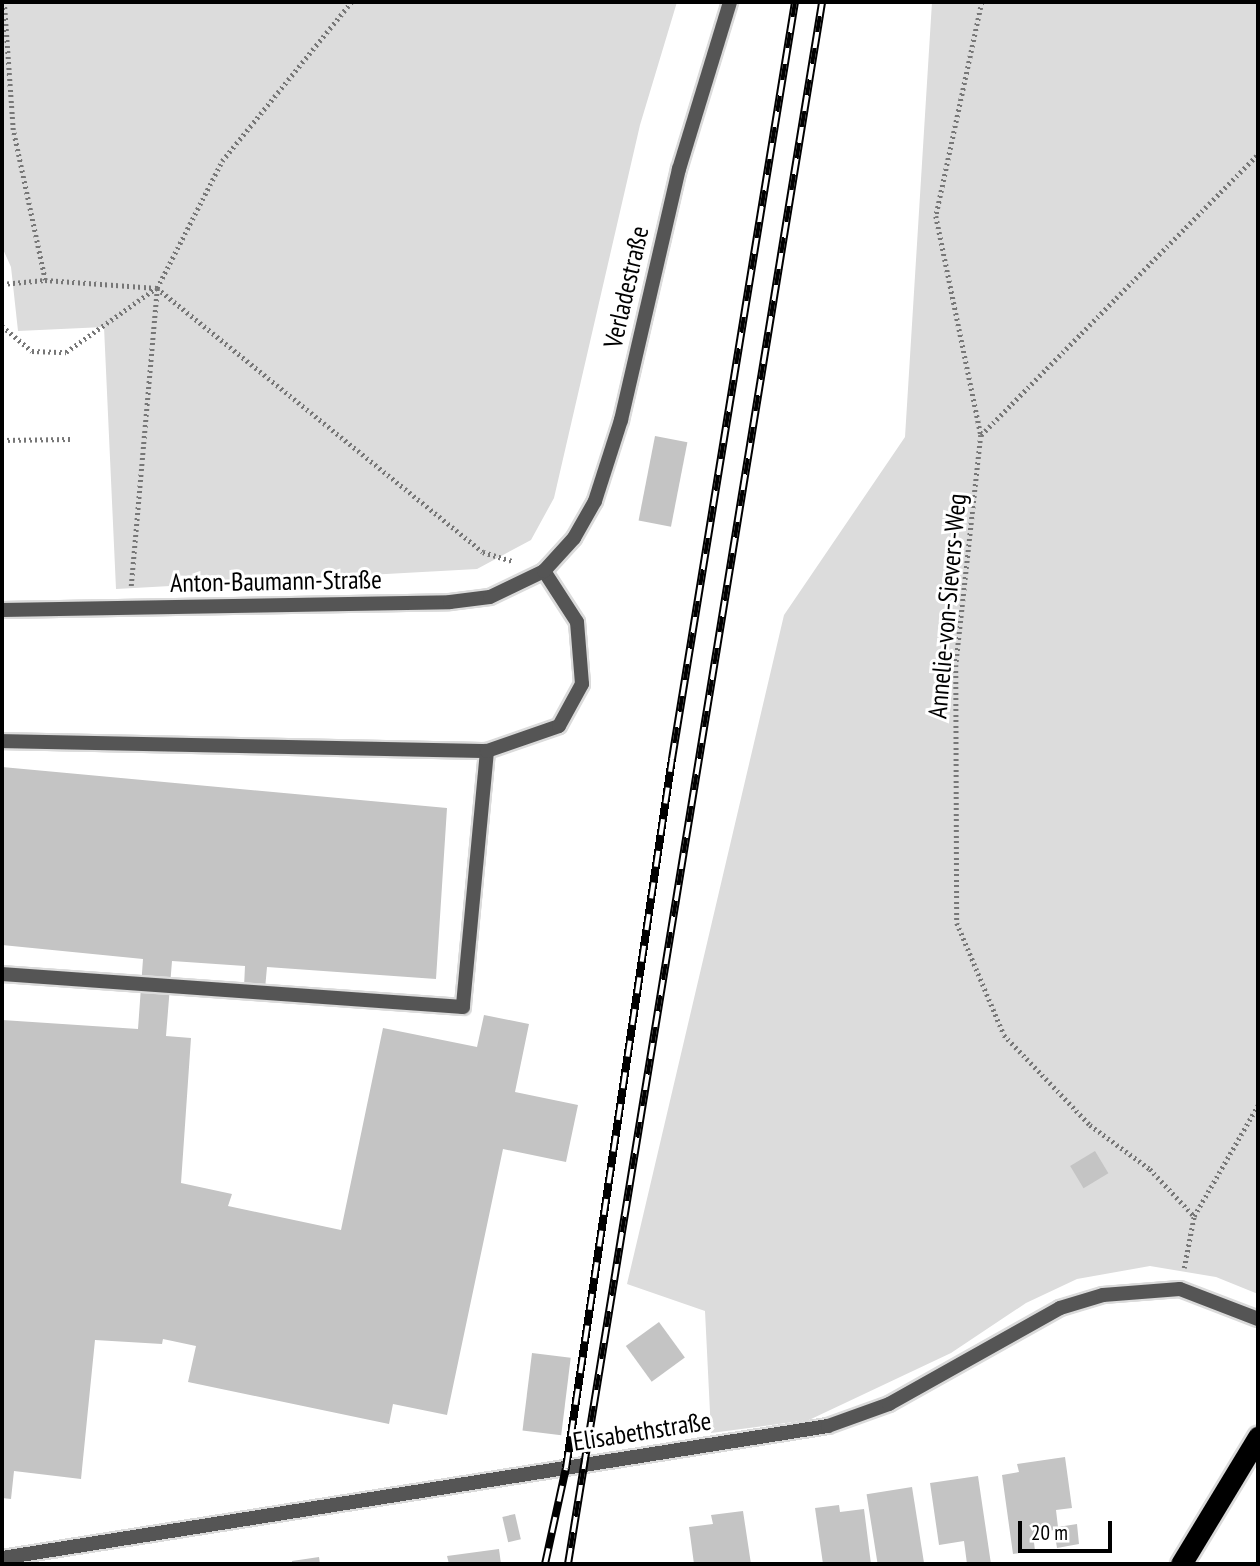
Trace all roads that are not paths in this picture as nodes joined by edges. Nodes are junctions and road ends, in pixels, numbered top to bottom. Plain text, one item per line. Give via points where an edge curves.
1 (730, 2) edge
2 (544, 571) junction
3 (2, 610) edge
4 (2, 741) edge
5 (487, 751) junction
6 (2, 974) edge
7 (1258, 1319) edge
8 (1255, 1441) edge
9 (2, 1558) edge
10 (1181, 1564) edge

1 - 2 street, Verladestraße via 680,169 621,420 595,501 574,538
2 - 3 street, Anton-Baumann-Straße via 489,597 450,602
2 - 5 street via 578,622 582,684 559,726
4 - 5 street
5 - 6 street via 463,1007
7 - 9 street, Elisabethstraße via 1180,1289 1103,1294 1060,1308 931,1383 828,1426
8 - 10 highway

